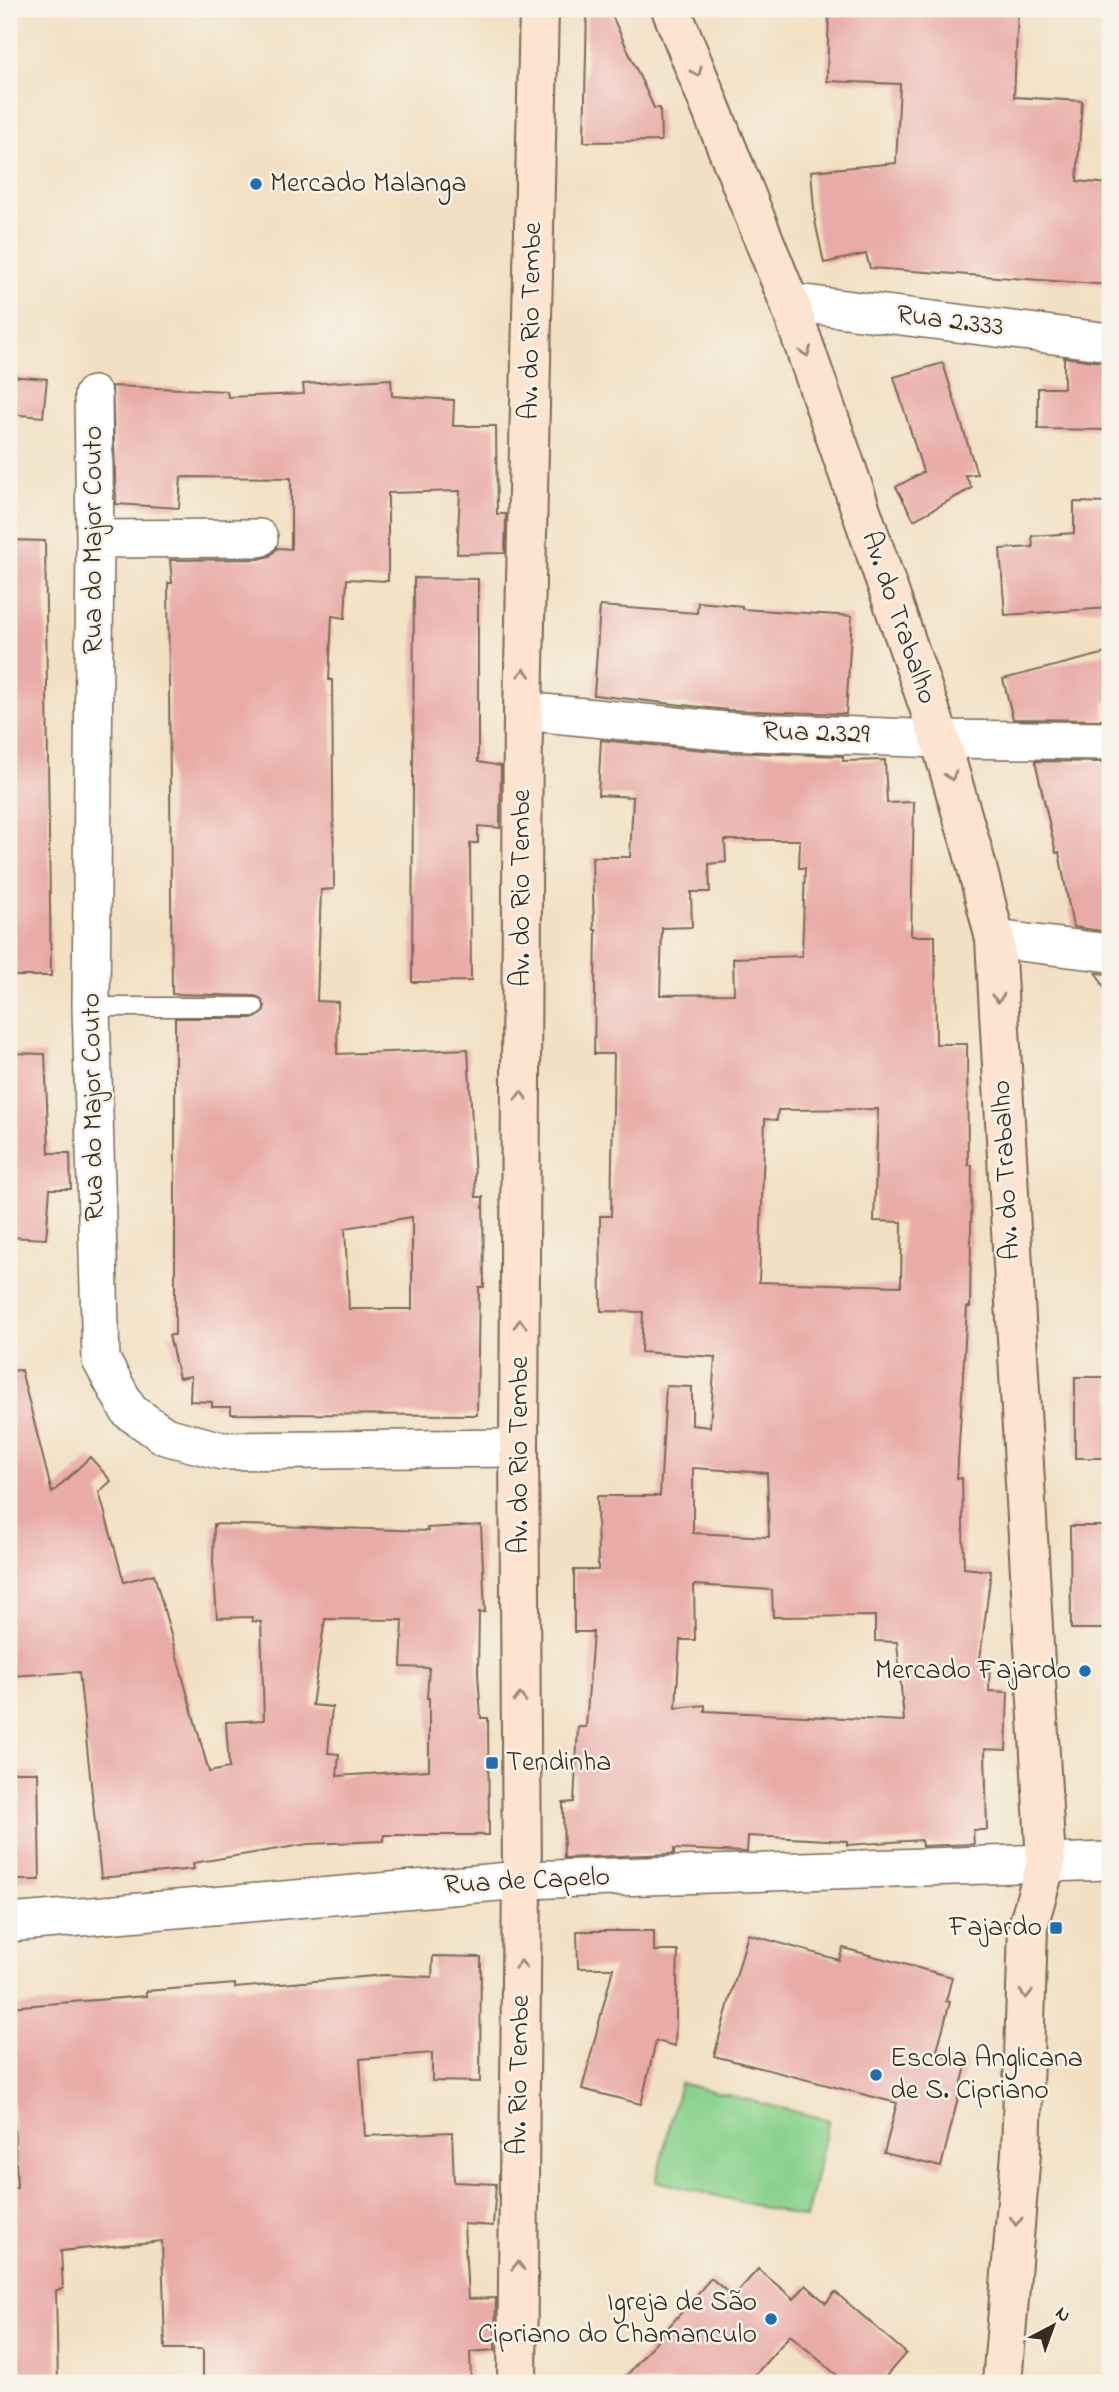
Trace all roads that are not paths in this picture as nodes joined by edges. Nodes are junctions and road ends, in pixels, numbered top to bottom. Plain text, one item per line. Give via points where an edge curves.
1 (539, 9) edge
2 (671, 9) edge
3 (789, 302) junction
4 (1110, 342) edge
5 (93, 395) dead end
6 (95, 538) junction
7 (259, 538) dead end
8 (523, 711) junction
9 (940, 739) junction
10 (1110, 741) edge
11 (995, 939) junction
12 (1110, 953) edge
13 (90, 1007) junction
14 (254, 1007) dead end
15 (519, 1448) junction
16 (520, 1767) joint
17 (1110, 1861) edge
18 (1046, 1863) junction
19 (522, 1880) junction
20 (9, 1923) edge
21 (517, 2383) edge
22 (1002, 2383) edge

8 -> 1 main road, Av. do Rio Tembe
2 -> 3 main road, Av. do Trabalho
3 - 4 street, Rua 2.333
3 -> 9 main road, Av. do Trabalho
5 - 6 street, Rua do Major Couto
6 - 7 street
6 - 13 street, Rua do Major Couto
8 - 9 street, Rua 2.329 via 726,731
15 -> 8 main road, Av. do Rio Tembe
9 - 10 street, Rua 2.329
9 -> 11 main road, Av. do Trabalho
11 - 12 street
11 -> 18 main road, Av. do Trabalho
13 - 14 lane
13 - 15 street, Rua do Major Couto via 101,1360 129,1411 165,1436 222,1451
16 -> 15 main road, Av. do Rio Tembe
16 - 19 main road, Av. Rio Tembe
17 - 18 street, Rua de Capelo
18 - 19 street, Rua de Capelo
18 -> 22 main road, Av. do Trabalho via 1028,1926 1021,2153
19 - 20 street, Rua de Capelo
21 -> 19 main road, Av. Rio Tembe

